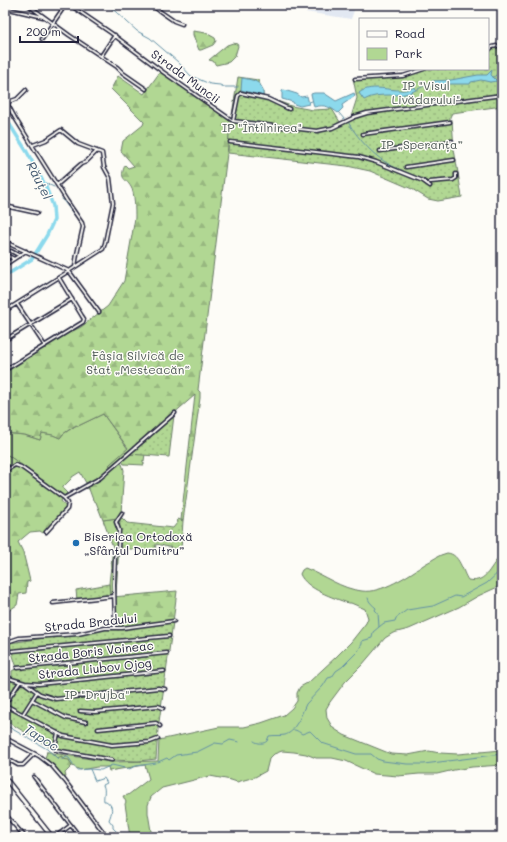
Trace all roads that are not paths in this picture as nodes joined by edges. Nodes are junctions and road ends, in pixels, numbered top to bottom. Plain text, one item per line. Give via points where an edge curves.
1 (28, 5) edge
2 (63, 5) edge
3 (70, 5) edge
4 (151, 5) edge
5 (5, 8) edge
6 (44, 18) junction
7 (54, 24) junction
8 (182, 24) dead end
9 (114, 36) junction
10 (42, 39) dead end
11 (502, 45) edge
12 (489, 50) edge
13 (101, 56) junction
14 (421, 70) edge
15 (355, 79) dead end
16 (146, 89) dead end
17 (26, 90) dead end
18 (5, 91) edge
19 (502, 95) edge
20 (8, 102) junction
21 (289, 109) dead end
22 (233, 121) junction
23 (450, 122) dead end
24 (363, 134) dead end
25 (452, 141) dead end
26 (230, 142) dead end
27 (33, 145) junction
28 (97, 150) junction
29 (380, 151) dead end
30 (454, 160) dead end
31 (406, 167) dead end
32 (456, 174) dead end
33 (430, 182) dead end
34 (58, 185) junction
35 (430, 186) dead end
36 (5, 206) edge
37 (37, 213) dead end
38 (5, 242) edge
39 (9, 243) junction
40 (5, 248) edge
41 (11, 251) dead end
42 (26, 251) junction
43 (6, 255) dead end
44 (20, 256) junction
45 (14, 260) junction
46 (5, 265) edge
47 (75, 267) junction
48 (70, 272) junction
49 (59, 278) junction
50 (72, 299) junction
51 (16, 304) junction
52 (5, 311) edge
53 (99, 312) dead end
54 (31, 325) junction
55 (5, 340) edge
56 (45, 346) junction
57 (5, 370) edge
58 (175, 413) dead end
59 (5, 471) edge
60 (64, 498) junction
61 (122, 513) dead end
62 (46, 532) dead end
63 (114, 596) junction
64 (53, 602) dead end
65 (174, 621) dead end
66 (115, 627) junction
67 (169, 636) dead end
68 (10, 641) dead end
69 (12, 651) dead end
70 (167, 653) dead end
71 (17, 668) dead end
72 (164, 671) dead end
73 (5, 677) edge
74 (20, 682) junction
75 (25, 683) junction
76 (165, 689) dead end
77 (37, 692) junction
78 (32, 700) junction
79 (5, 705) edge
80 (163, 708) dead end
81 (80, 711) dead end
82 (23, 714) junction
83 (86, 722) dead end
84 (160, 726) dead end
85 (98, 729) dead end
86 (58, 734) junction
87 (5, 738) edge
88 (158, 739) dead end
89 (34, 754) junction
90 (112, 760) dead end
91 (5, 765) edge
92 (34, 777) dead end
93 (5, 778) edge
94 (5, 815) edge
95 (71, 825) junction
96 (24, 837) edge
97 (53, 837) edge
98 (80, 837) edge
99 (107, 837) edge

1 - 6 street
2 - 7 street
3 - 9 street, Strada Muncii
4 - 8 street
5 - 6 street
6 - 7 street
7 - 10 street
7 - 13 street
9 - 13 street
9 - 22 street, Strada Muncii
11 - 12 street
13 - 16 street
14 - 15 street via 403,76
17 - 20 street via 18,99
18 - 20 street
19 - 22 street via 367,113 332,128 317,131
20 - 27 street
21 - 22 street via 268,99 241,93 238,96
23 - 24 street
25 - 29 street
26 - 35 street via 364,158
27 - 28 street via 61,130 78,144
27 - 34 street
28 - 34 street
28 - 47 street via 104,155 113,208 104,247
30 - 31 street
32 - 33 street via 453,180
34 - 47 street via 83,225
36 - 37 street
38 - 39 street
39 - 40 street
39 - 42 street
41 - 44 street
42 - 44 street
42 - 48 street
43 - 45 street
44 - 45 street
45 - 46 street
47 - 48 street
48 - 49 street
48 - 53 street
49 - 50 street
49 - 51 street
50 - 54 street
50 - 56 street via 83,317 83,322
51 - 52 street
51 - 54 street
54 - 55 street
54 - 56 street
56 - 57 street
58 - 60 street via 100,478
59 - 60 street via 15,465 21,467
60 - 62 street via 68,508
61 - 63 street via 116,522 119,530
63 - 64 street
63 - 66 street
65 - 66 street, Strada Bradului
66 - 68 street, Strada Bradului via 78,634 19,638
67 - 69 street
70 - 71 street, Strada Boris Voineac
72 - 75 street, Strada Liubov Ojog
73 - 74 street, Strada Liubov Ojog
74 - 75 street, Strada Liubov Ojog
74 - 79 street
75 - 77 street
76 - 77 street via 56,699
77 - 78 street
78 - 82 street
78 - 83 street via 66,718
79 - 82 street
80 - 81 street via 158,706
82 - 86 street
84 - 85 street via 156,723
86 - 88 street via 110,745
86 - 90 street via 56,750
87 - 89 street
89 - 91 street via 23,765 12,761
89 - 99 street via 59,773
92 - 95 street
93 - 97 street
94 - 96 street
95 - 97 street
95 - 98 street

